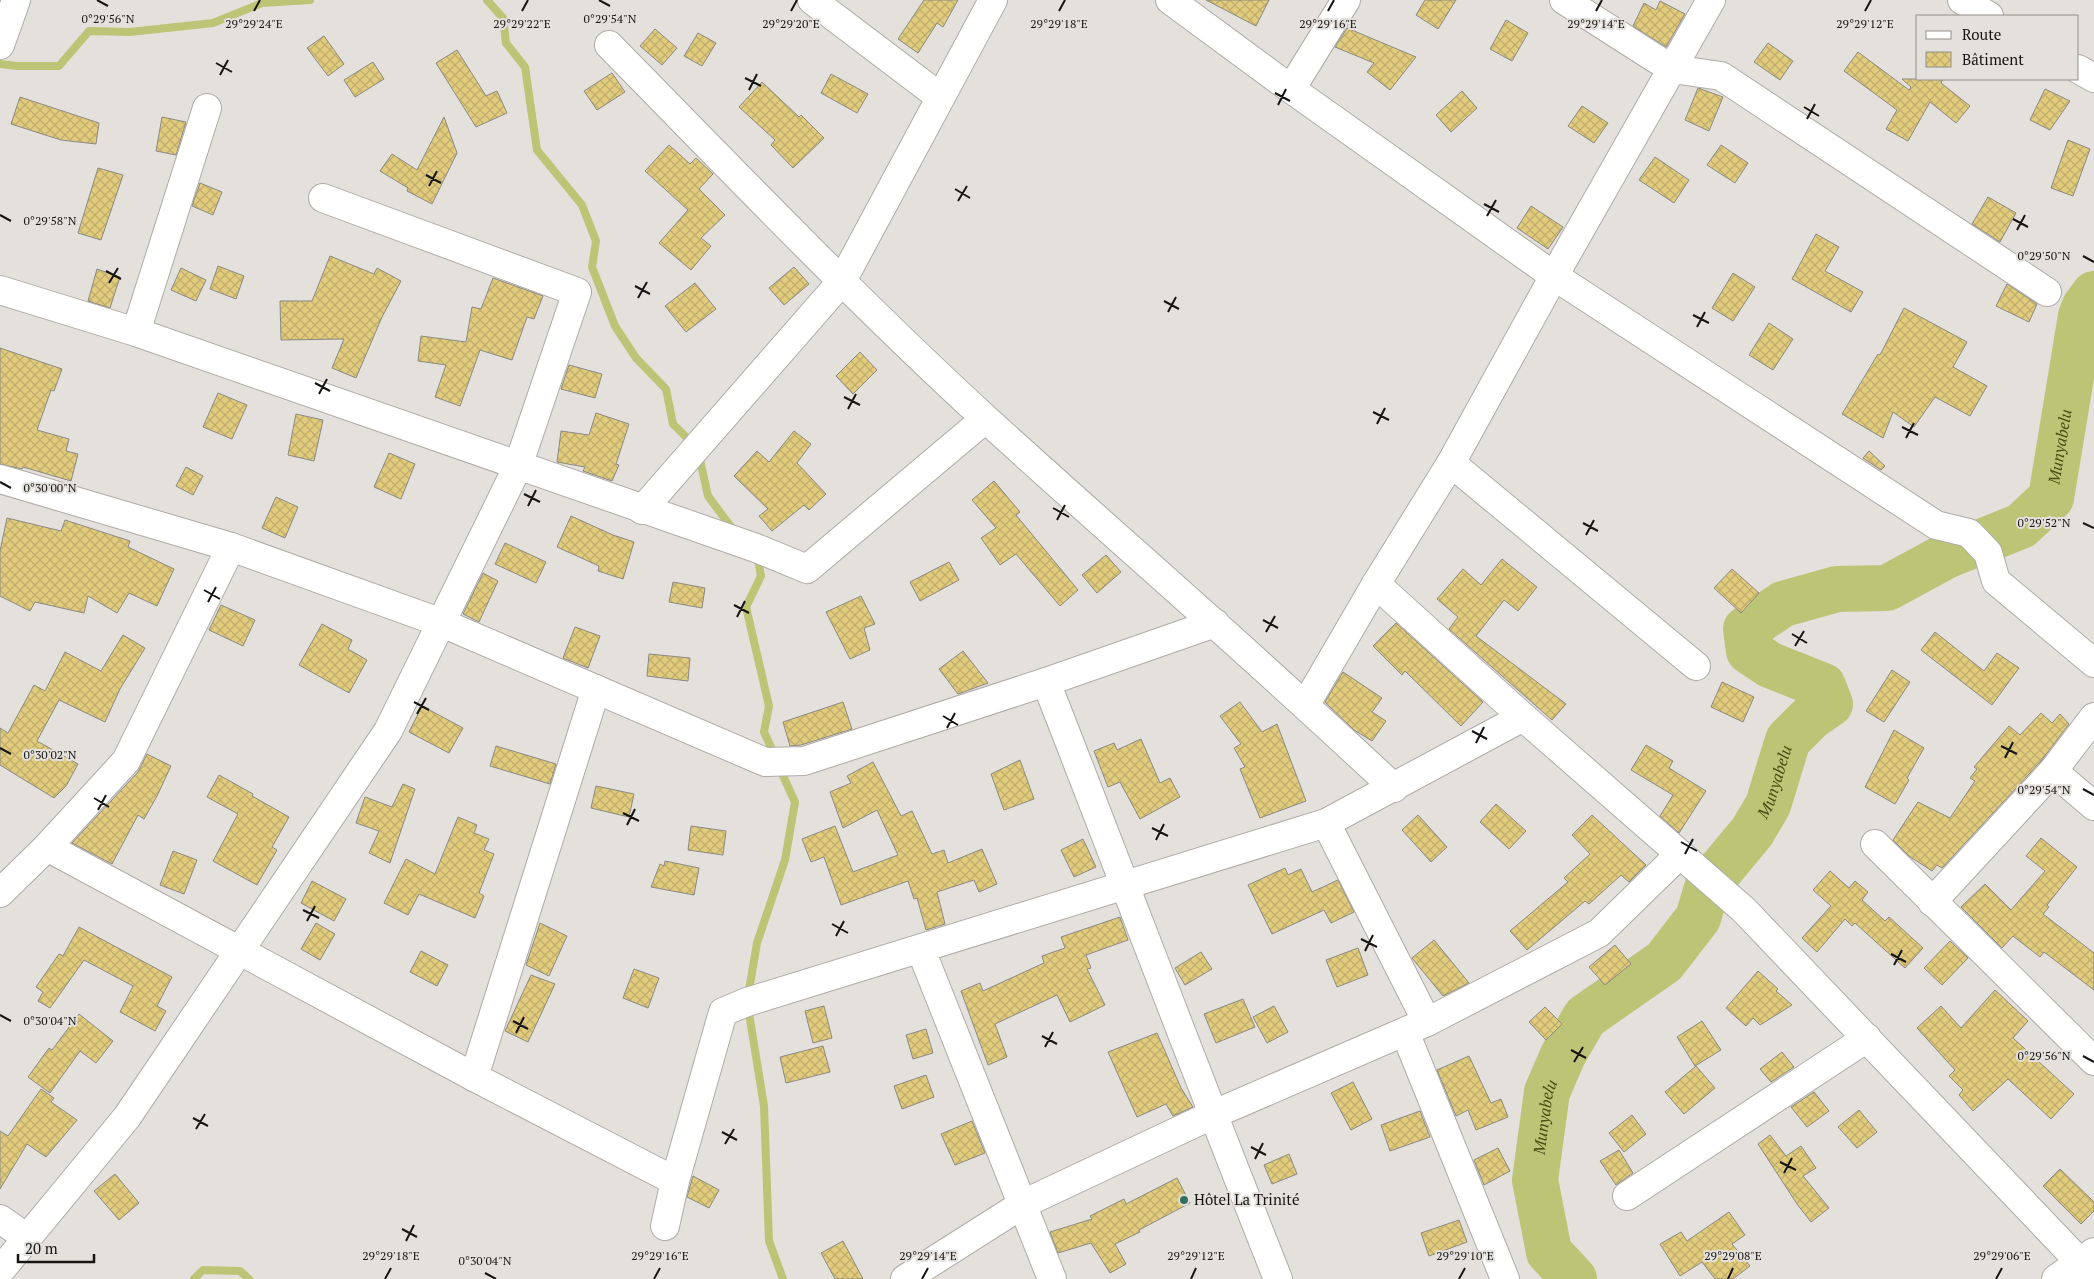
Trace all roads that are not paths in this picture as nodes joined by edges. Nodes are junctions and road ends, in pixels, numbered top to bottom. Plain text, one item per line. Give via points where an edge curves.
1 (16, 0) edge
2 (812, 0) edge
3 (993, 0) edge
4 (1170, 0) edge
5 (1346, 0) edge
6 (1564, 0) edge
7 (1711, 0) edge
8 (1962, 0) edge
9 (1987, 15) edge
10 (0, 45) edge
11 (609, 45) dead end
12 (1672, 69) junction
13 (2079, 70) edge
14 (2094, 78) edge
15 (1291, 89) junction
16 (940, 97) junction
17 (207, 108) dead end
18 (323, 198) dead end
19 (1554, 276) junction
20 (842, 281) junction
21 (0, 290) edge
22 (2047, 292) dead end
23 (136, 332) junction
24 (985, 419) junction
25 (1451, 463) junction
26 (518, 466) junction
27 (0, 479) edge
28 (642, 510) junction
29 (231, 547) junction
30 (1376, 584) junction
31 (442, 623) junction
32 (1215, 623) junction
33 (2094, 663) edge
34 (1696, 666) dead end
35 (1046, 682) junction
36 (596, 689) junction
37 (1306, 704) junction
38 (1522, 717) junction
39 (2094, 717) edge
40 (2053, 771) junction
41 (1394, 788) junction
42 (2094, 806) edge
43 (1326, 823) junction
44 (1875, 844) dead end
45 (47, 847) junction
46 (1686, 860) junction
47 (1126, 885) junction
48 (0, 892) edge
49 (1932, 902) junction
50 (920, 950) junction
51 (240, 951) junction
52 (1416, 1027) junction
53 (1867, 1038) junction
54 (2094, 1061) edge
55 (474, 1077) junction
56 (1212, 1115) junction
57 (675, 1181) junction
58 (1627, 1196) dead end
59 (1023, 1204) junction
60 (0, 1219) edge
61 (665, 1226) dead end
62 (27, 1238) junction
63 (2089, 1264) edge
64 (0, 1272) edge
65 (905, 1279) edge
66 (1052, 1279) edge
67 (1278, 1279) edge
68 (1505, 1279) edge
69 (2056, 1279) edge

1 - 10 street
2 - 16 street
3 - 16 street
4 - 15 street
5 - 15 street
6 - 12 street
7 - 12 street
8 - 9 street
11 - 20 street
12 - 19 street
12 - 22 street via 1721,76
13 - 14 street
15 - 19 street
16 - 20 street
17 - 23 street
18 - 26 street via 577,292
19 - 25 street
19 - 33 street via 1936,526 1969,533 1988,553 1996,581
20 - 24 street
20 - 28 street
21 - 23 street
23 - 26 street
24 - 28 street via 807,569 756,548
24 - 32 street
25 - 30 street
25 - 34 street
26 - 28 street
26 - 31 street
27 - 29 street
29 - 31 street
29 - 45 street via 126,761
30 - 37 street
30 - 38 street
31 - 36 street
31 - 51 street via 388,730
32 - 35 street
32 - 37 street
35 - 36 street via 804,761 775,762
35 - 47 street
36 - 55 street
37 - 41 street
38 - 41 street
38 - 46 street
39 - 40 street
40 - 42 street
40 - 49 street
41 - 43 street
43 - 47 street
43 - 52 street
44 - 49 street
45 - 48 street
45 - 51 street
46 - 52 street via 1600,933
46 - 53 street via 1744,910
47 - 50 street
47 - 56 street
49 - 54 street
50 - 57 street via 723,1012
50 - 59 street
51 - 55 street
51 - 62 street via 128,1117
52 - 56 street
52 - 68 street
53 - 58 street
53 - 63 street
55 - 57 street
56 - 59 street
56 - 67 street
57 - 61 street
59 - 65 street
59 - 66 street
60 - 62 street
62 - 64 street
63 - 69 street

